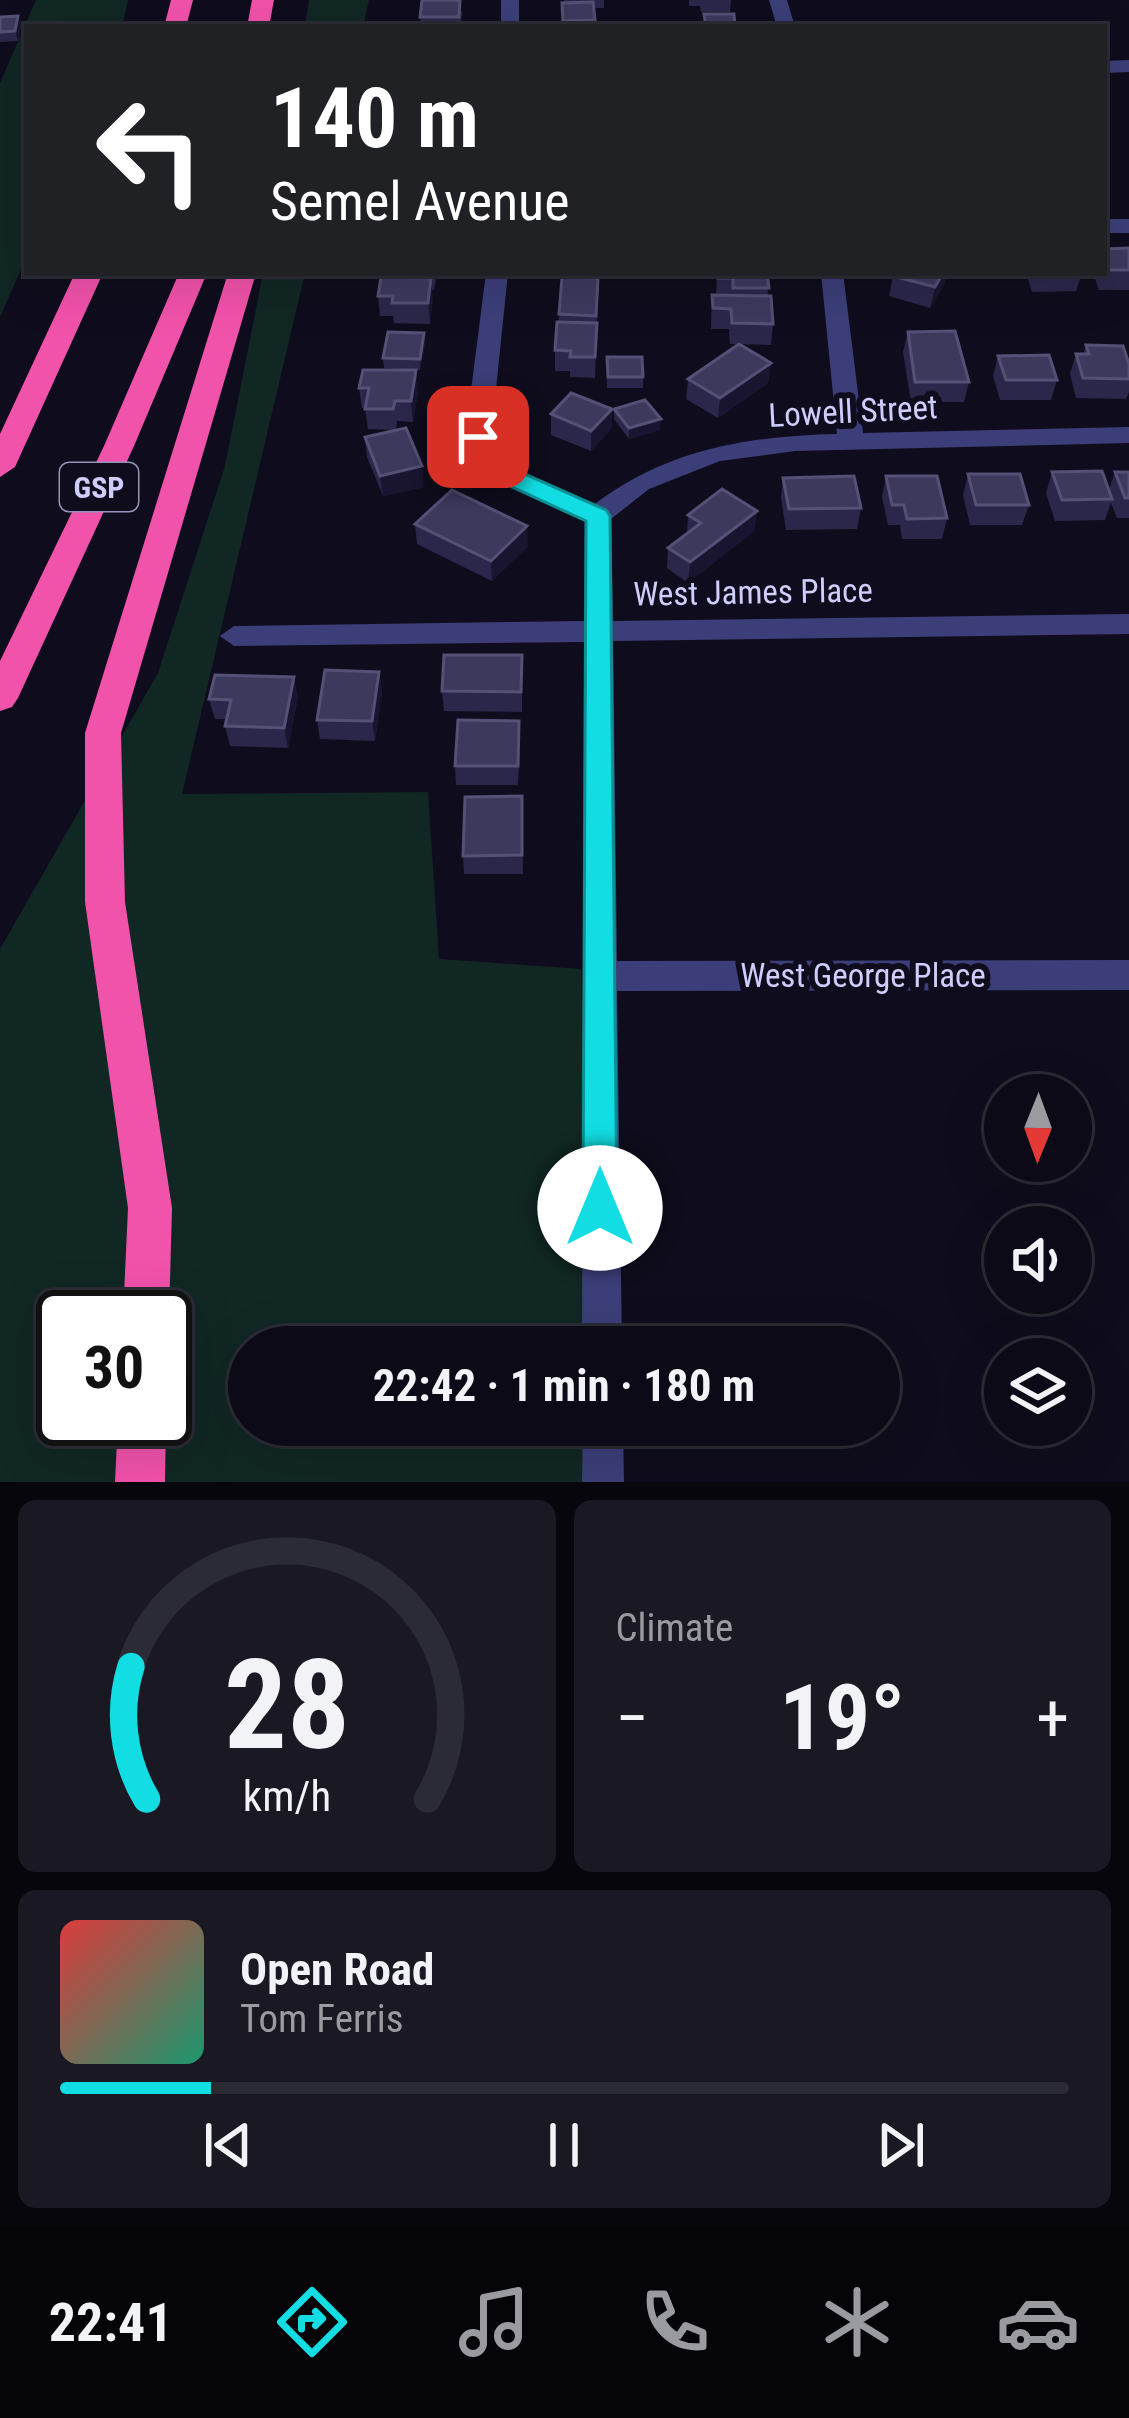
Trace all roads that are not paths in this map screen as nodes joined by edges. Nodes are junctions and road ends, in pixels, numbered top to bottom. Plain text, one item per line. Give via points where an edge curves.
1 (88, 276) edge
2 (192, 276) edge
3 (241, 276) edge
4 (497, 276) edge
5 (832, 276) edge
6 (1129, 435) edge
7 (851, 442) junction
8 (0, 467) edge
9 (598, 516) junction
10 (1129, 624) edge
11 (599, 630) junction
12 (234, 636) dead end
13 (0, 698) edge
14 (1129, 975) edge
15 (598, 976) junction
16 (147, 1290) edge
17 (602, 1326) edge
18 (141, 1446) edge
19 (603, 1446) edge
20 (140, 1482) edge
21 (603, 1482) edge

1 - 8 highway
2 - 13 highway, GSP
3 - 16 highway via 103,733 105,902 150,1208
4 - 9 street via 478,437 492,469
5 - 7 street
6 - 7 street, Lowell Street
7 - 9 street, Lowell Street via 716,453 640,483
9 - 11 street
10 - 11 street, West James Place
11 - 12 street, West James Place
11 - 15 street
14 - 15 street, West George Place
15 - 17 street
18 - 20 highway
19 - 21 street

